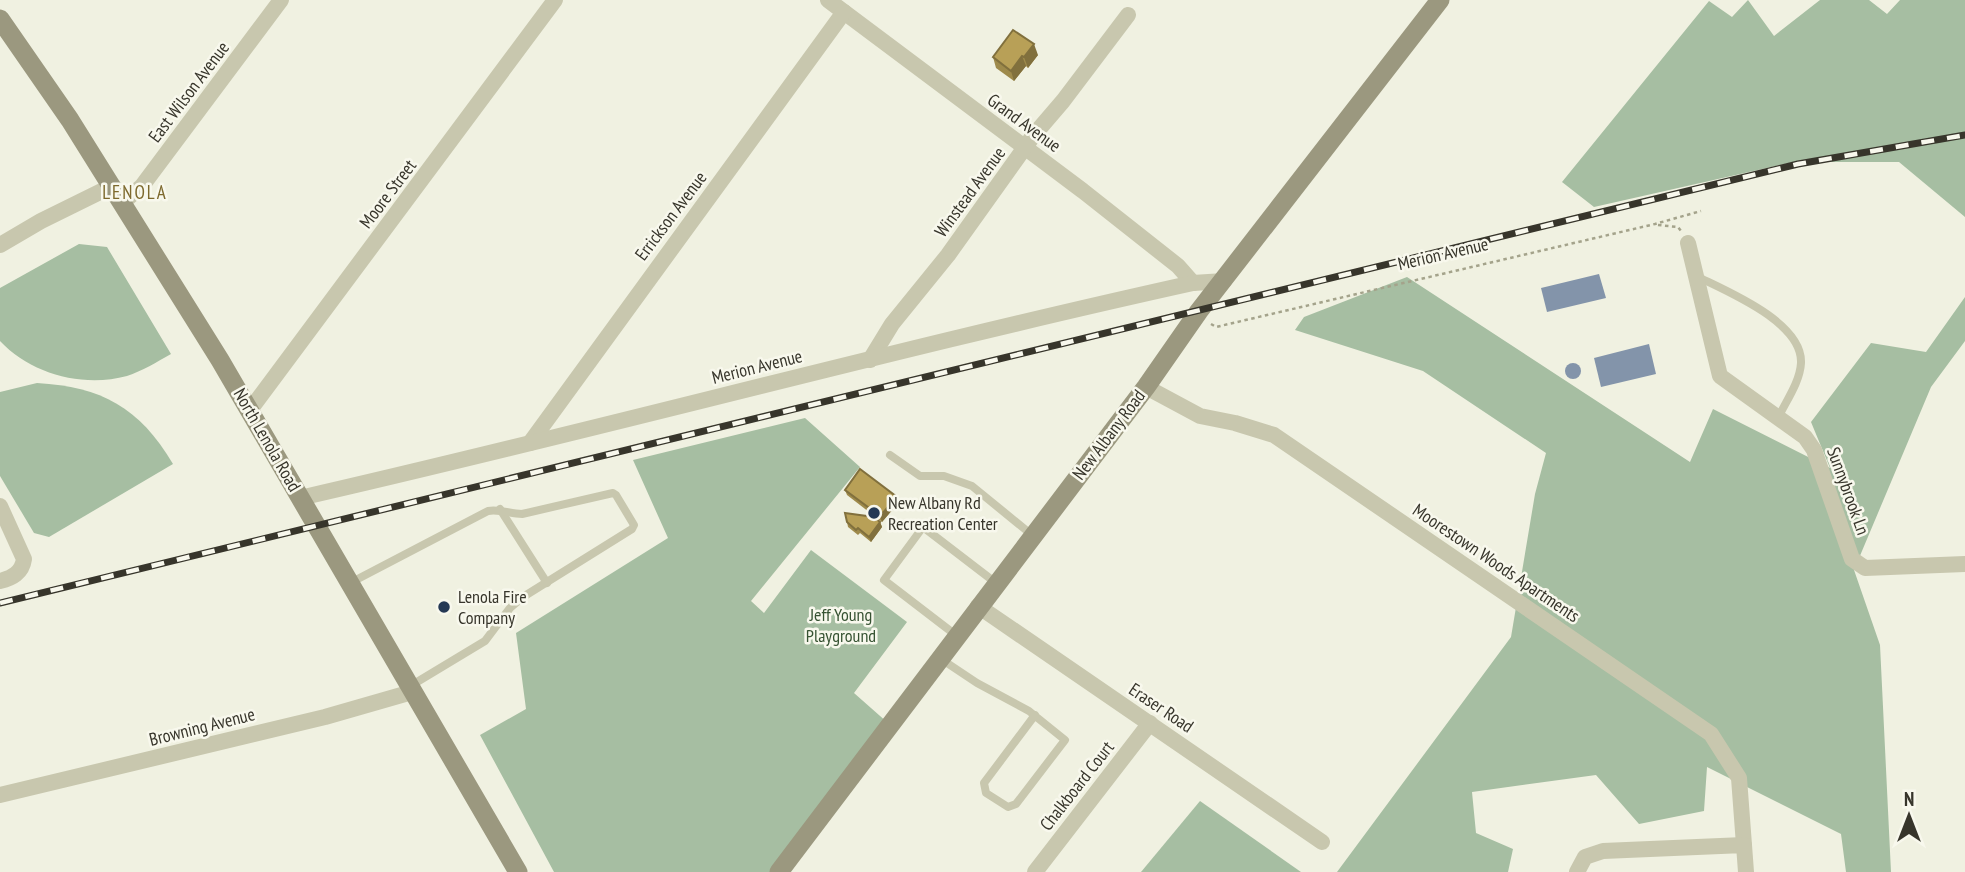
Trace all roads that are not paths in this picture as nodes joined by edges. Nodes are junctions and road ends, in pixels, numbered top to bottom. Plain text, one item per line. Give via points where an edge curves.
1 (281, 0) edge
2 (555, 0) edge
3 (828, 0) edge
4 (1440, 0) edge
5 (844, 12) junction
6 (1128, 15) dead end
7 (0, 19) edge
8 (1025, 148) junction
9 (112, 186) junction
10 (122, 203) junction
11 (1688, 243) road end
12 (0, 245) edge
13 (1696, 276) junction
14 (1224, 281) junction
15 (1193, 283) junction
16 (870, 360) junction
17 (1146, 387) junction
18 (250, 410) junction
19 (1778, 418) junction
20 (530, 443) junction
21 (890, 455) dead end
22 (300, 498) junction
23 (0, 506) edge
24 (500, 509) junction
25 (1032, 535) junction
26 (1965, 564) edge
27 (0, 581) edge
28 (349, 583) junction
29 (547, 583) junction
30 (996, 583) junction
31 (978, 606) junction
32 (957, 636) junction
33 (941, 659) junction
34 (410, 689) junction
35 (1035, 715) junction
36 (1150, 723) junction
37 (0, 795) edge
38 (1322, 842) dead end
39 (1744, 845) junction
40 (518, 872) edge
41 (779, 872) edge
42 (1035, 872) edge
43 (1577, 872) edge
44 (1746, 872) edge

1 - 10 street, East Wilson Avenue via 142,186
2 - 18 street, Moore Street
3 - 5 street, Grand Avenue
4 - 14 main road, New Albany Road
5 - 8 street, Grand Avenue
5 - 20 street, Errickson Avenue
6 - 8 street, Winstead Avenue
7 - 9 main road, North Lenola Road
8 - 15 street, Grand Avenue via 1159,250
8 - 16 street, Winstead Avenue
9 - 10 main road, North Lenola Road
9 - 12 street
10 - 18 main road, North Lenola Road
11 - 13 street, Sunnybrook Ln
13 - 19 street, Sunnybrook Ln via 1720,376
13 - 19 lane via 1749,302 1789,333 1799,348 1799,376
14 - 15 street, Merion Avenue
14 - 17 main road, New Albany Road
15 - 16 street, Merion Avenue
16 - 20 street, Merion Avenue
17 - 25 main road, New Albany Road
17 - 39 street, Moorestown Woods Apartments via 1200,416 1274,435 1710,734 1739,778
18 - 22 main road, North Lenola Road
19 - 26 street, Sunnybrook Ln via 1805,437 1814,450 1852,559 1858,564 1865,568
20 - 22 street, Merion Avenue
21 - 25 lane via 920,475 944,476 972,486
22 - 28 main road, North Lenola Road
23 - 27 street via 24,559 16,575
24 - 28 lane
24 - 29 lane
24 - 29 lane via 522,514 616,495 634,525 632,529
25 - 30 main road, New Albany Road
28 - 34 main road, North Lenola Road
29 - 34 lane via 510,608 485,641
30 - 31 main road, New Albany Road
30 - 32 lane via 923,527 884,580
31 - 32 main road, New Albany Road
31 - 36 street, Eraser Road
32 - 33 main road, New Albany Road
33 - 35 lane
33 - 41 main road, New Albany Road
34 - 37 street, Browning Avenue via 325,717
34 - 40 main road, North Lenola Road
35 - 35 lane via 1065,740 1016,804 1008,807 986,793 984,783
36 - 38 street, Eraser Road
36 - 42 street, Chalkboard Court
39 - 43 street via 1603,851 1585,857
39 - 44 street, Moorestown Woods Apartments

